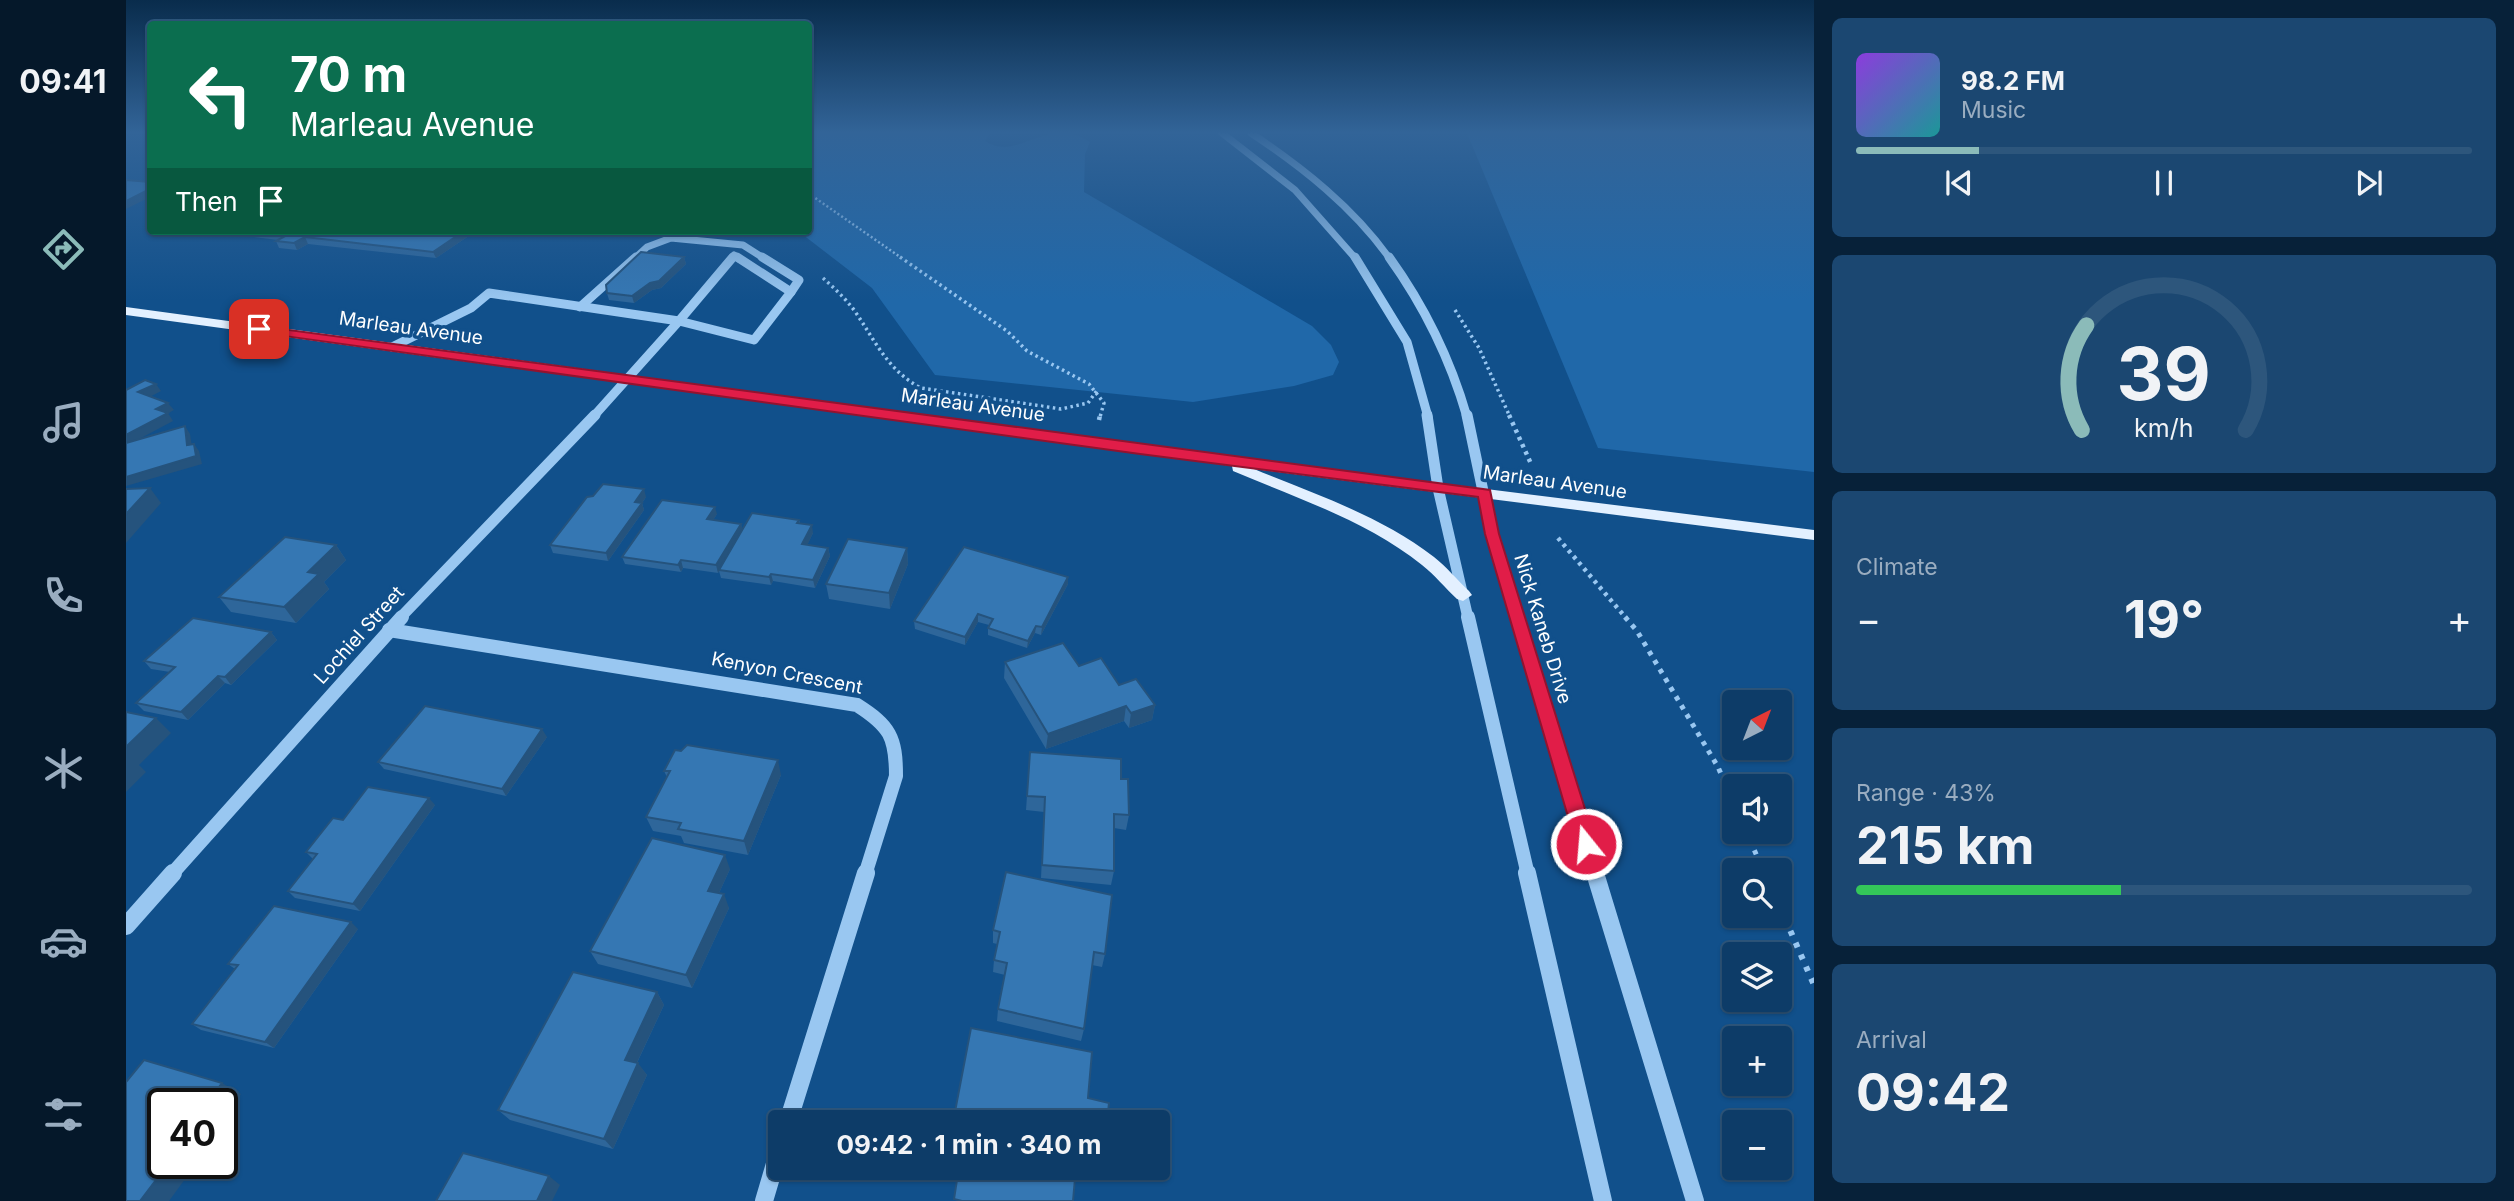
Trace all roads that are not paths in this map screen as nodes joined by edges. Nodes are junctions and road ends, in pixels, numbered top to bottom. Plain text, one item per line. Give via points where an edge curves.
1 (1294, 189) edge
2 (1326, 189) edge
3 (791, 292) junction
4 (580, 307) junction
5 (126, 311) edge
6 (678, 321) junction
7 (392, 347) junction
8 (630, 379) junction
9 (1219, 460) junction
10 (1438, 488) junction
11 (1485, 494) junction
12 (1814, 535) edge
13 (1463, 595) junction
14 (389, 630) junction
15 (126, 926) edge
16 (792, 1110) edge
17 (770, 1180) edge
18 (764, 1201) edge
19 (1603, 1201) edge
20 (1695, 1201) edge

1 - 10 street via 1355,253 1409,345 1429,413
2 - 11 street, Nick Kaneb Drive via 1360,222 1412,290 1444,349
3 - 4 street via 799,280 743,245 671,238 647,247
3 - 6 street via 754,340
3 - 6 street via 734,255
4 - 6 street
4 - 7 street via 489,293 471,308
5 - 7 main road, Marleau Avenue
6 - 8 street
7 - 8 main road, Marleau Avenue
8 - 9 main road, Marleau Avenue
8 - 14 street, Lochiel Street
9 - 10 main road, Marleau Avenue
9 - 13 main road via 1399,541
10 - 11 main road, Marleau Avenue
10 - 13 street
11 - 12 main road, Marleau Avenue via 1544,505
11 - 20 street, Nick Kaneb Drive via 1492,534
13 - 19 street
14 - 15 street, Lochiel Street
14 - 16 street, Kenyon Crescent via 858,705 883,720 897,745 896,776
17 - 18 street

